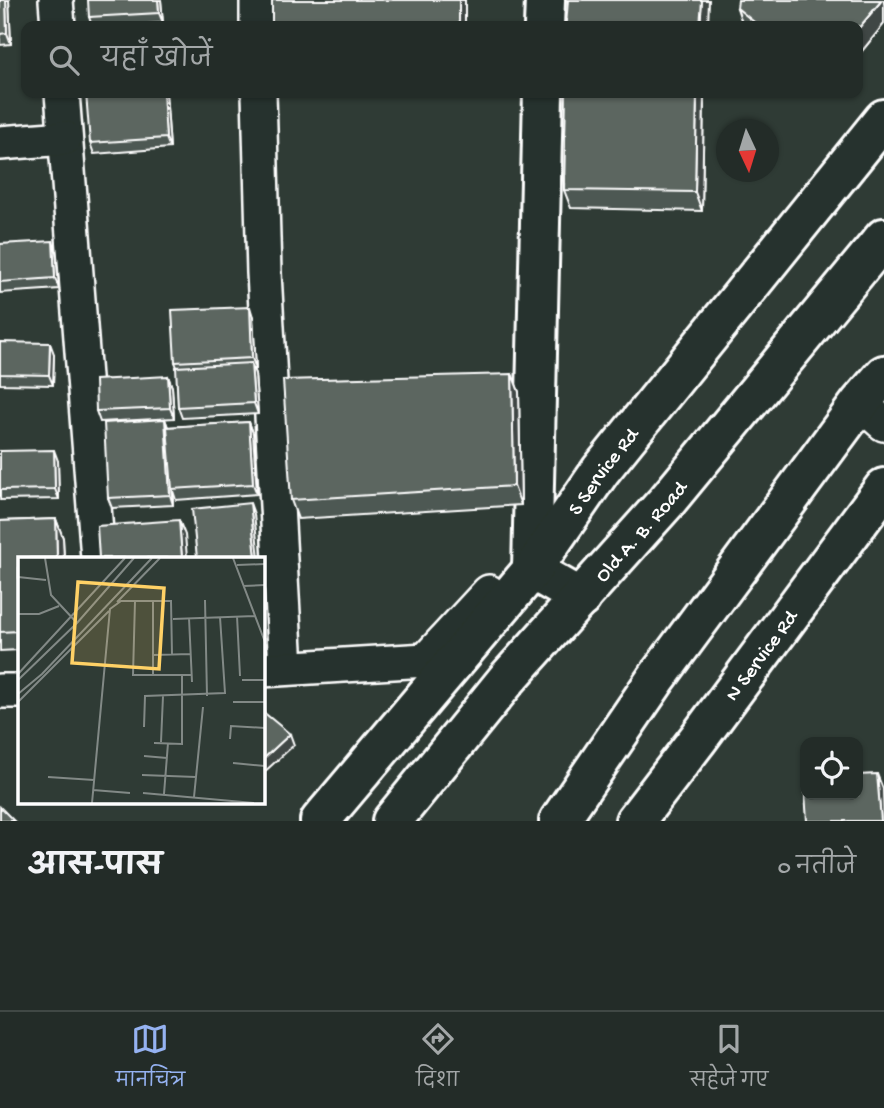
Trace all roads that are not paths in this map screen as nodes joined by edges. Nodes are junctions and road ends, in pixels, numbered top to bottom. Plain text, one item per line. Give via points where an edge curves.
1 (56, 0) edge
2 (257, 0) edge
3 (545, 0) edge
4 (58, 21) edge
5 (257, 21) edge
6 (544, 21) edge
7 (61, 98) edge
8 (259, 98) edge
9 (543, 98) edge
10 (884, 119) edge
11 (65, 138) junction
12 (0, 143) edge
13 (884, 238) edge
14 (876, 401) edge
15 (884, 488) edge
16 (98, 557) edge
17 (532, 570) junction
18 (581, 598) junction
19 (274, 669) edge
20 (0, 691) edge
21 (18, 691) edge
22 (320, 821) edge
23 (392, 821) edge
24 (559, 821) edge
25 (635, 821) edge

1 - 4 street
2 - 5 street
3 - 6 street
7 - 11 street
8 - 19 street
9 - 17 street
10 - 17 street, S Service Rd via 601,470
11 - 12 street
11 - 16 street
13 - 18 street, Old A. B. Road
14 - 24 street via 656,679
15 - 25 street, N Service Rd
17 - 18 street
17 - 19 street via 496,585 426,660
17 - 22 street, S Service Rd
18 - 23 street, Old A. B. Road via 508,678
20 - 21 street

